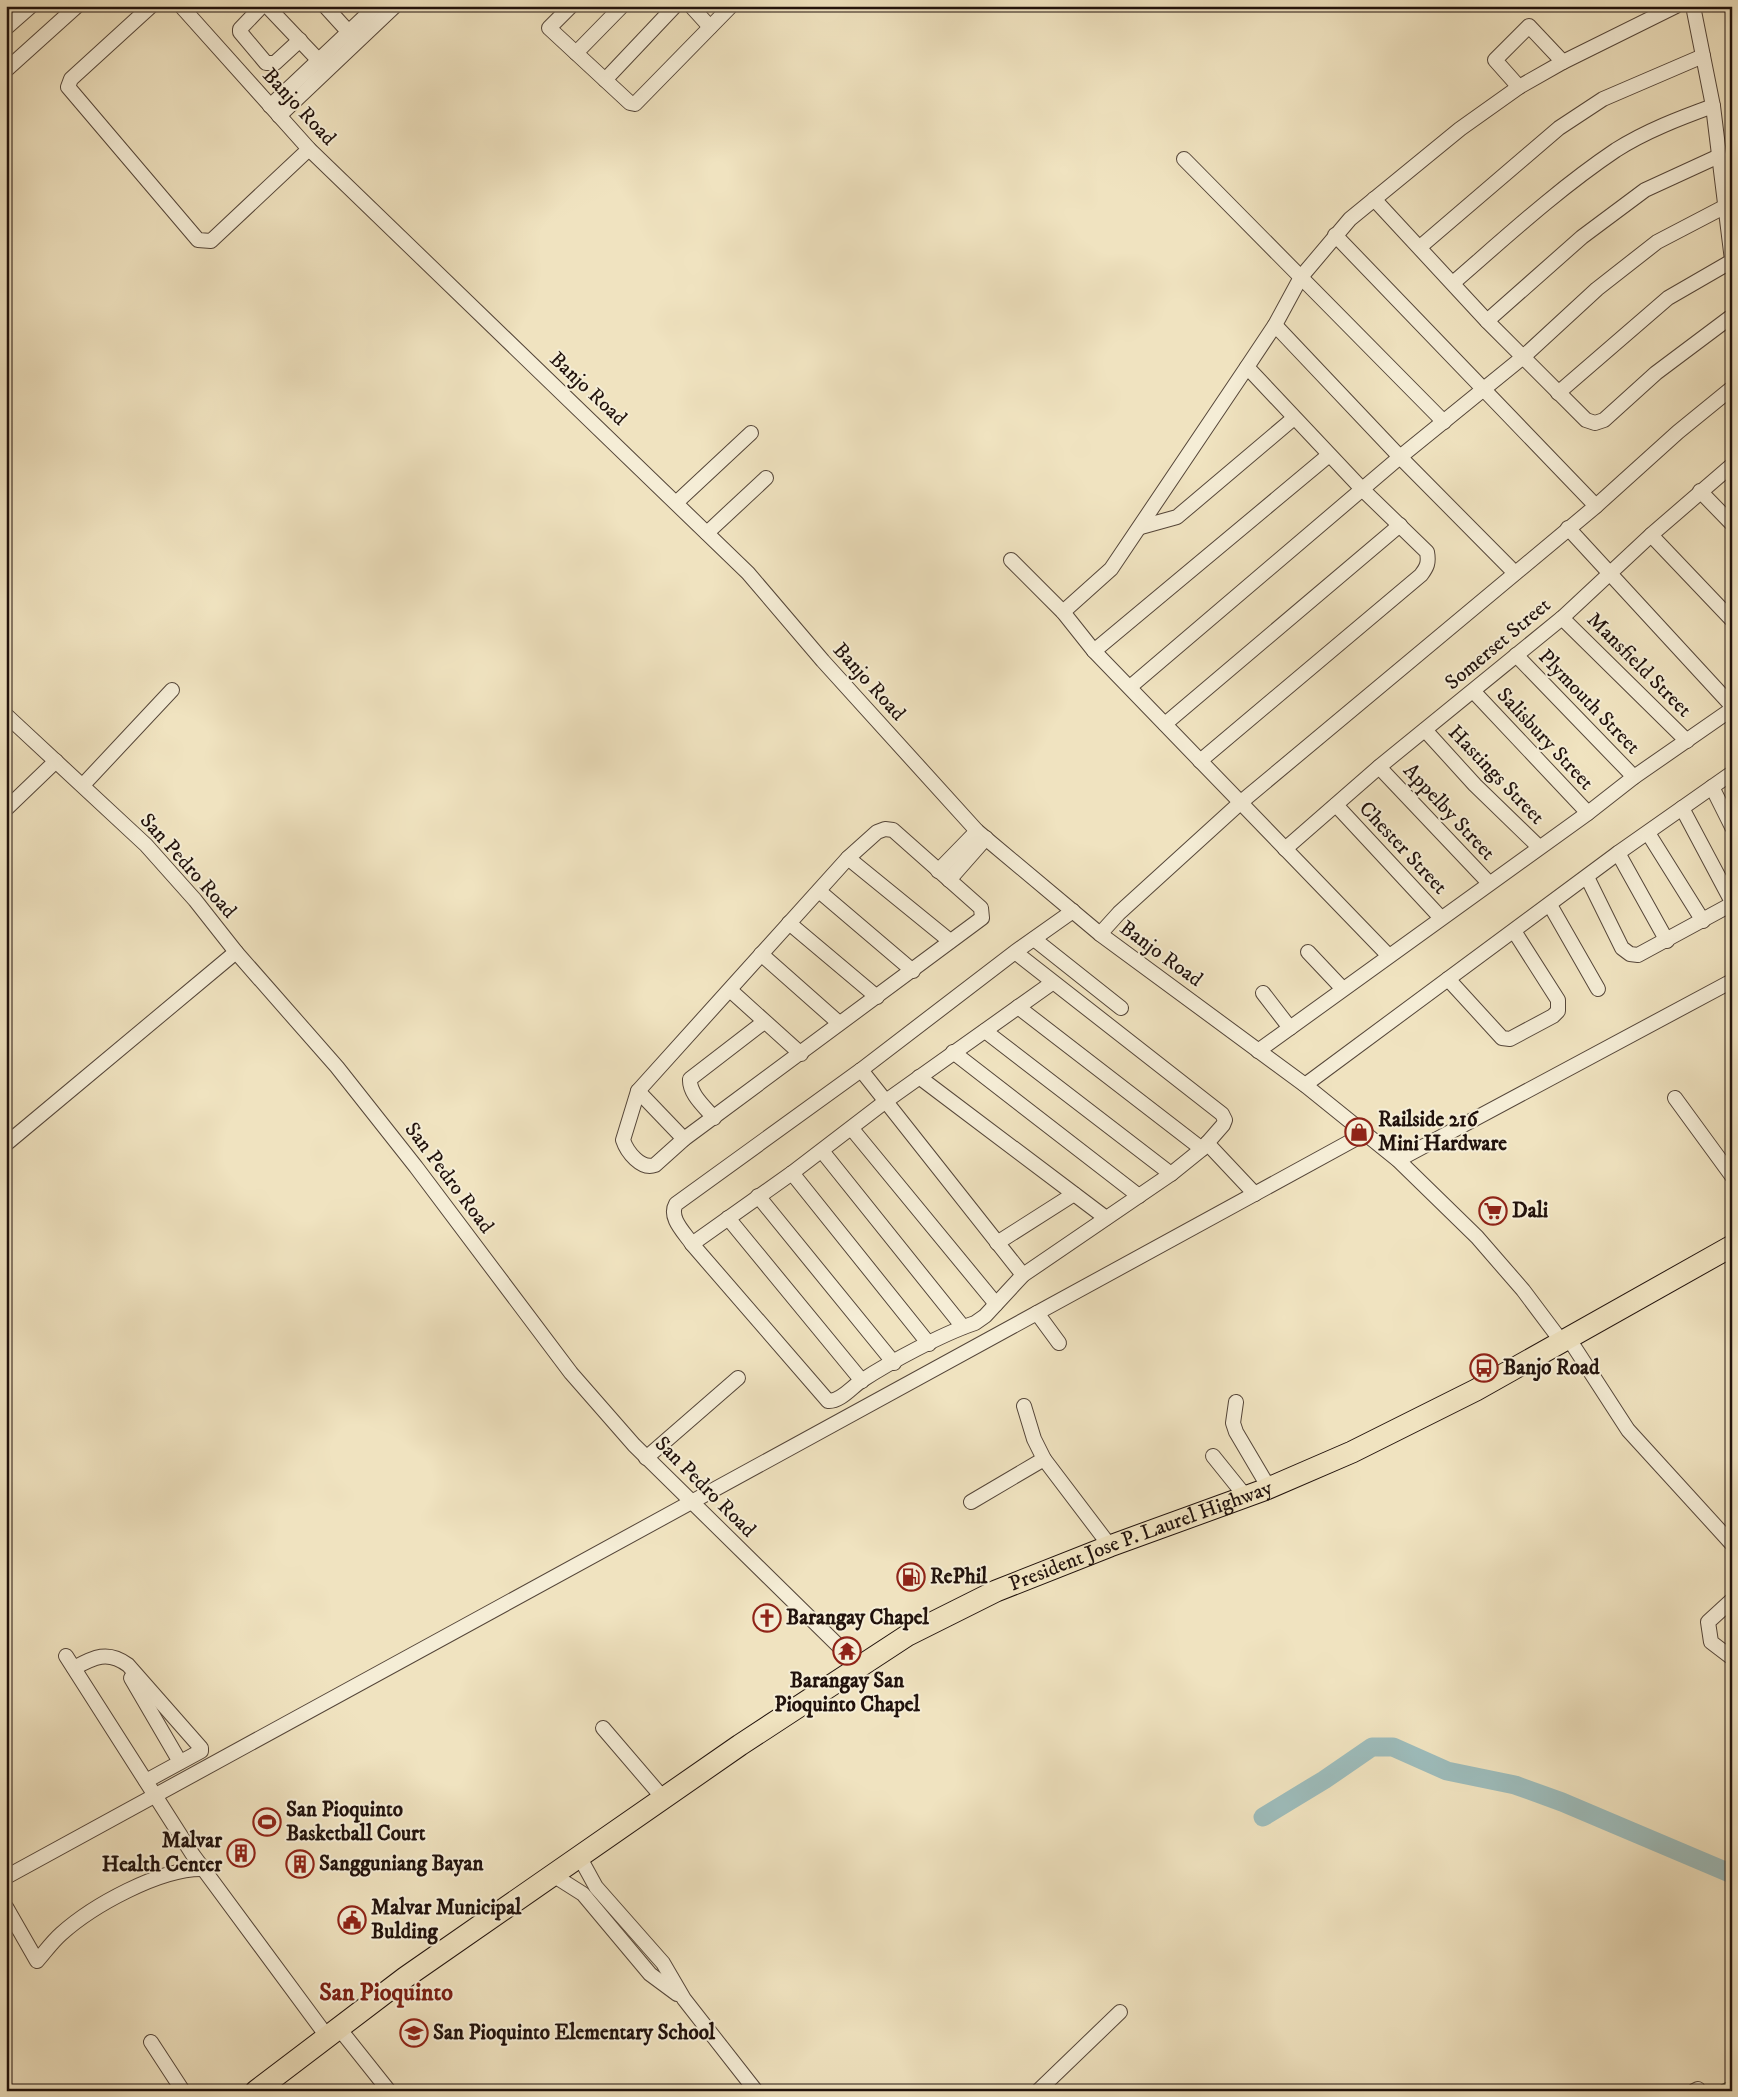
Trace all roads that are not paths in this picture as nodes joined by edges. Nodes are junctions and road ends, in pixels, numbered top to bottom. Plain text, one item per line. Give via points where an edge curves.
1 (31, 6) edge
2 (77, 6) edge
3 (152, 6) edge
4 (262, 6) edge
5 (267, 6) edge
6 (325, 6) edge
7 (376, 6) edge
8 (395, 6) edge
9 (571, 6) edge
10 (622, 6) edge
11 (675, 6) edge
12 (691, 6) edge
13 (731, 6) edge
14 (1676, 6) edge
15 (1693, 6) edge
16 (190, 9) edge
17 (710, 27) junction
18 (6, 28) edge
19 (353, 37) junction
20 (300, 40) junction
21 (576, 53) junction
22 (1703, 56) junction
23 (1563, 62) junction
24 (323, 65) junction
25 (6, 70) edge
26 (606, 80) junction
27 (1519, 87) junction
28 (1713, 106) junction
29 (275, 111) junction
30 (309, 149) junction
31 (1719, 156) junction
32 (1184, 159) dead end
33 (1727, 189) edge
34 (1374, 199) junction
35 (1724, 207) junction
36 (1335, 235) junction
37 (1420, 247) junction
38 (1732, 261) edge
39 (1301, 277) junction
40 (1453, 283) junction
41 (1732, 316) edge
42 (1487, 321) junction
43 (1275, 325) junction
44 (1522, 358) junction
45 (1248, 367) junction
46 (1732, 388) edge
47 (1483, 390) junction
48 (1558, 393) junction
49 (1294, 418) junction
50 (1444, 422) junction
51 (751, 433) dead end
52 (1329, 455) junction
53 (1400, 458) junction
54 (1732, 465) edge
55 (766, 478) dead end
56 (1362, 490) junction
57 (1700, 490) junction
58 (676, 502) junction
59 (1596, 506) junction
60 (1732, 524) edge
61 (1400, 526) junction
62 (1141, 527) junction
63 (1568, 528) junction
64 (707, 533) junction
65 (1651, 535) junction
66 (1010, 560) dead end
67 (1515, 574) junction
68 (1609, 574) junction
69 (1063, 612) junction
70 (1562, 618) junction
71 (1732, 620) edge
72 (1094, 651) junction
73 (1516, 655) junction
74 (1130, 687) junction
75 (172, 690) dead end
76 (1474, 692) junction
77 (1732, 708) edge
78 (6, 715) edge
79 (1166, 724) junction
80 (1425, 730) junction
81 (1687, 741) junction
82 (56, 761) junction
83 (1200, 761) junction
84 (1380, 767) junction
85 (1732, 773) edge
86 (1634, 777) junction
87 (82, 785) junction
88 (1712, 787) junction
89 (1240, 803) junction
90 (1336, 805) junction
91 (1682, 808) junction
92 (6, 809) edge
93 (1588, 813) junction
94 (1732, 827) edge
95 (1648, 833) junction
96 (982, 834) junction
97 (1539, 848) junction
98 (1285, 849) junction
99 (1618, 853) junction
100 (848, 858) junction
101 (938, 871) junction
102 (1587, 877) junction
103 (949, 880) junction
104 (1489, 883) junction
105 (819, 891) junction
106 (1732, 903) edge
107 (1550, 905) junction
108 (1073, 911) junction
109 (1441, 918) junction
110 (1703, 921) junction
111 (789, 923) junction
112 (1514, 931) junction
113 (1100, 934) junction
114 (1034, 938) junction
115 (950, 941) junction
116 (1667, 941) junction
117 (236, 952) junction
118 (1015, 952) junction
119 (1308, 952) dead end
120 (761, 954) junction
121 (1388, 955) junction
122 (913, 971) junction
123 (1448, 979) junction
124 (1732, 981) edge
125 (1052, 983) junction
126 (1342, 988) junction
127 (1598, 989) dead end
128 (730, 990) junction
129 (1263, 993) dead end
130 (877, 997) junction
131 (1018, 1007) junction
132 (1121, 1008) dead end
133 (764, 1022) junction
134 (839, 1023) junction
135 (1290, 1028) junction
136 (985, 1031) junction
137 (1258, 1051) junction
138 (953, 1052) junction
139 (801, 1054) junction
140 (861, 1070) junction
141 (919, 1077) junction
142 (1305, 1085) junction
143 (638, 1091) junction
144 (1675, 1098) dead end
145 (886, 1101) junction
146 (714, 1118) junction
147 (852, 1129) junction
148 (1366, 1133) junction
149 (684, 1139) junction
150 (6, 1144) edge
151 (1205, 1146) junction
152 (822, 1151) junction
153 (1398, 1160) junction
154 (792, 1173) junction
155 (1171, 1174) junction
156 (1732, 1176) edge
157 (1074, 1194) junction
158 (1255, 1194) junction
159 (758, 1196) junction
160 (1139, 1196) junction
161 (728, 1218) junction
162 (1106, 1218) junction
163 (997, 1243) junction
164 (692, 1244) junction
165 (1732, 1246) edge
166 (1023, 1275) junction
167 (996, 1304) junction
168 (1037, 1313) junction
169 (963, 1327) junction
170 (1566, 1340) junction
171 (930, 1344) junction
172 (1059, 1344) dead end
173 (894, 1363) junction
174 (738, 1378) dead end
175 (862, 1381) junction
176 (1236, 1402) dead end
177 (1024, 1406) dead end
178 (1213, 1456) dead end
179 (646, 1458) junction
180 (1044, 1459) junction
181 (1268, 1488) junction
182 (1246, 1497) junction
183 (690, 1502) junction
184 (971, 1502) dead end
185 (1732, 1544) edge
186 (1110, 1546) junction
187 (1732, 1600) edge
188 (1732, 1658) edge
189 (121, 1660) junction
190 (859, 1666) junction
191 (603, 1728) dead end
192 (180, 1762) junction
193 (146, 1781) junction
194 (155, 1795) junction
195 (663, 1798) junction
196 (579, 1856) junction
197 (203, 1869) junction
198 (553, 1874) junction
199 (6, 1877) edge
200 (6, 1906) edge
201 (662, 1963) junction
202 (650, 1974) junction
203 (684, 1999) junction
204 (1120, 2012) dead end
205 (332, 2031) junction
206 (151, 2042) dead end
207 (183, 2091) edge
208 (256, 2091) edge
209 (389, 2091) edge
210 (756, 2091) edge
211 (1038, 2091) edge

1 - 18 street
2 - 25 street
3 - 30 street via 71,79 68,87 198,240 210,241
4 - 20 street via 240,32 266,63 275,63
5 - 20 street
6 - 19 street
7 - 19 street
8 - 19 street
9 - 21 street via 549,28
10 - 21 street
11 - 26 street
12 - 17 street
13 - 17 street
14 - 23 street
15 - 22 street
16 - 29 street, Banjo Road
17 - 26 street via 638,102 630,102
19 - 24 street
20 - 24 street
21 - 26 street
22 - 28 street
22 - 37 street via 1603,99 1559,128
23 - 27 street
23 - 27 street via 1529,26 1495,60
24 - 29 street
27 - 34 street via 1460,129
28 - 31 street
28 - 40 street via 1669,122 1617,150 1549,200
29 - 30 street, Banjo Road
30 - 58 street, Banjo Road
31 - 33 street
31 - 42 street via 1645,190 1582,237
32 - 39 street
33 - 35 street
34 - 36 street
34 - 37 street
35 - 38 street
35 - 44 street via 1657,242 1597,289
36 - 39 street
36 - 47 street
37 - 40 street
38 - 48 street via 1668,298
39 - 43 street
39 - 50 street
40 - 42 street
41 - 48 street via 1656,373 1604,420 1586,420
42 - 44 street
43 - 45 street
43 - 53 street
44 - 47 street
44 - 48 street
45 - 49 street
45 - 62 street
46 - 59 street
47 - 50 street
47 - 59 street
49 - 52 street
49 - 62 street via 1177,517
50 - 53 street
51 - 58 street
52 - 56 street
52 - 72 street
53 - 56 street
53 - 67 street
54 - 57 street, Somerset Street
55 - 64 street
56 - 61 street
56 - 74 street
57 - 60 street
57 - 65 street, Somerset Street
58 - 64 street, Banjo Road
59 - 63 street
61 - 79 street
61 - 83 street via 1427,552 1428,566 1421,575
62 - 69 street via 1111,569
63 - 67 street
63 - 68 street
64 - 96 street, Banjo Road via 748,573 854,696
65 - 68 street, Somerset Street
65 - 71 street
66 - 69 street
67 - 89 street
68 - 70 street, Somerset Street
68 - 77 street
69 - 72 street
70 - 73 street, Somerset Street
70 - 81 street, Mansfield Street
72 - 74 street
73 - 76 street, Somerset Street
73 - 86 street, Plymouth Street
74 - 79 street
75 - 87 street
76 - 80 street, Somerset Street
76 - 93 street, Salisbury Street
77 - 81 street
78 - 82 street, San Pedro Road
79 - 83 street
80 - 84 street, Somerset Street
80 - 97 street, Hastings Street via 1475,786
81 - 86 street
82 - 87 street, San Pedro Road
82 - 92 street
83 - 89 street
84 - 90 street, Somerset Street
84 - 104 street, Appelby Street
85 - 88 street
86 - 93 street
87 - 117 street, San Pedro Road via 152,852
88 - 91 street
88 - 94 street
89 - 98 street
89 - 113 street
90 - 98 street, Somerset Street
90 - 109 street, Chester Street
91 - 95 street
91 - 106 street
93 - 97 street
95 - 99 street
95 - 110 street
96 - 101 street
96 - 103 street
96 - 108 street, Banjo Road
97 - 104 street
98 - 121 street
99 - 102 street
99 - 116 street
100 - 101 street via 878,832 893,830
100 - 105 street
100 - 115 street
101 - 103 street
102 - 107 street
102 - 116 street via 1622,948 1638,955
103 - 115 street via 983,912 982,918
104 - 109 street
105 - 111 street
105 - 122 street
106 - 110 street
107 - 112 street
107 - 127 street
108 - 113 street, Banjo Road
108 - 114 street
109 - 121 street
110 - 116 street
111 - 120 street
111 - 130 street
112 - 123 street
112 - 123 street via 1558,1000 1558,1011 1553,1016 1510,1039 1502,1038
113 - 137 street, Banjo Road
114 - 118 street
114 - 132 street
115 - 122 street
117 - 150 street
117 - 179 street, San Pedro Road via 337,1067 416,1166 565,1365
118 - 125 street
118 - 140 street
119 - 126 street
120 - 128 street
120 - 134 street
121 - 126 street
122 - 130 street
123 - 142 street
124 - 153 street
125 - 131 street
125 - 151 street via 1222,1114 1223,1124
126 - 135 street
128 - 133 street
128 - 143 street
129 - 135 street
130 - 134 street
131 - 136 street
131 - 151 street
133 - 139 street
133 - 146 street via 690,1079 693,1092
134 - 139 street
135 - 137 street
136 - 138 street
136 - 155 street
137 - 142 street, Banjo Road
138 - 141 street
138 - 160 street
139 - 146 street
140 - 145 street
140 - 164 street via 676,1204 674,1217
141 - 145 street
141 - 157 street
142 - 148 street, Banjo Road
143 - 149 street
143 - 149 street via 623,1140 640,1164 650,1167
144 - 156 street
145 - 147 street
145 - 163 street
146 - 149 street
147 - 152 street
147 - 167 street
148 - 153 street, Banjo Road
148 - 158 street
151 - 155 street
151 - 158 street
152 - 154 street
152 - 169 street
153 - 170 street, Banjo Road via 1477,1237
154 - 159 street
154 - 171 street
155 - 160 street
157 - 162 street
157 - 163 street
158 - 168 street
159 - 161 street
159 - 173 street
160 - 162 street
161 - 164 street
161 - 175 street
162 - 166 street
163 - 166 street
164 - 175 street via 824,1398 836,1400
165 - 170 highway, President Jose P. Laurel Highway
166 - 167 street
167 - 169 street via 975,1323
168 - 172 street
168 - 183 street
169 - 171 street
170 - 181 highway, President Jose P. Laurel Highway via 1434,1413
170 - 185 street, Banjo Road via 1628,1430
171 - 173 street
173 - 175 street
174 - 179 street
176 - 181 street via 1236,1432
177 - 180 street
178 - 182 street
179 - 183 street, San Pedro Road
180 - 184 street
180 - 186 street
181 - 182 highway, President Jose P. Laurel Highway
182 - 186 highway, President Jose P. Laurel Highway
183 - 190 street, San Pedro Road
183 - 194 street
186 - 190 highway, President Jose P. Laurel Highway via 953,1611
187 - 188 street via 1708,1622 1708,1631 1711,1642
189 - 192 street
189 - 192 street via 201,1748
189 - 193 street via 101,1655 70,1662
190 - 195 highway, President Jose P. Laurel Highway
191 - 195 street
192 - 193 street
193 - 194 street
194 - 197 street
194 - 199 street
195 - 196 highway, President Jose P. Laurel Highway
196 - 198 highway, President Jose P. Laurel Highway
196 - 201 street via 596,1887
197 - 200 street via 164,1875 106,1903 61,1934 38,1961
197 - 205 street
198 - 202 street via 583,1894
198 - 205 highway, President Jose P. Laurel Highway
201 - 202 street
201 - 203 street
202 - 203 street
203 - 210 street
204 - 211 street
205 - 208 highway, President Jose P. Laurel Highway
205 - 209 street
206 - 207 street

